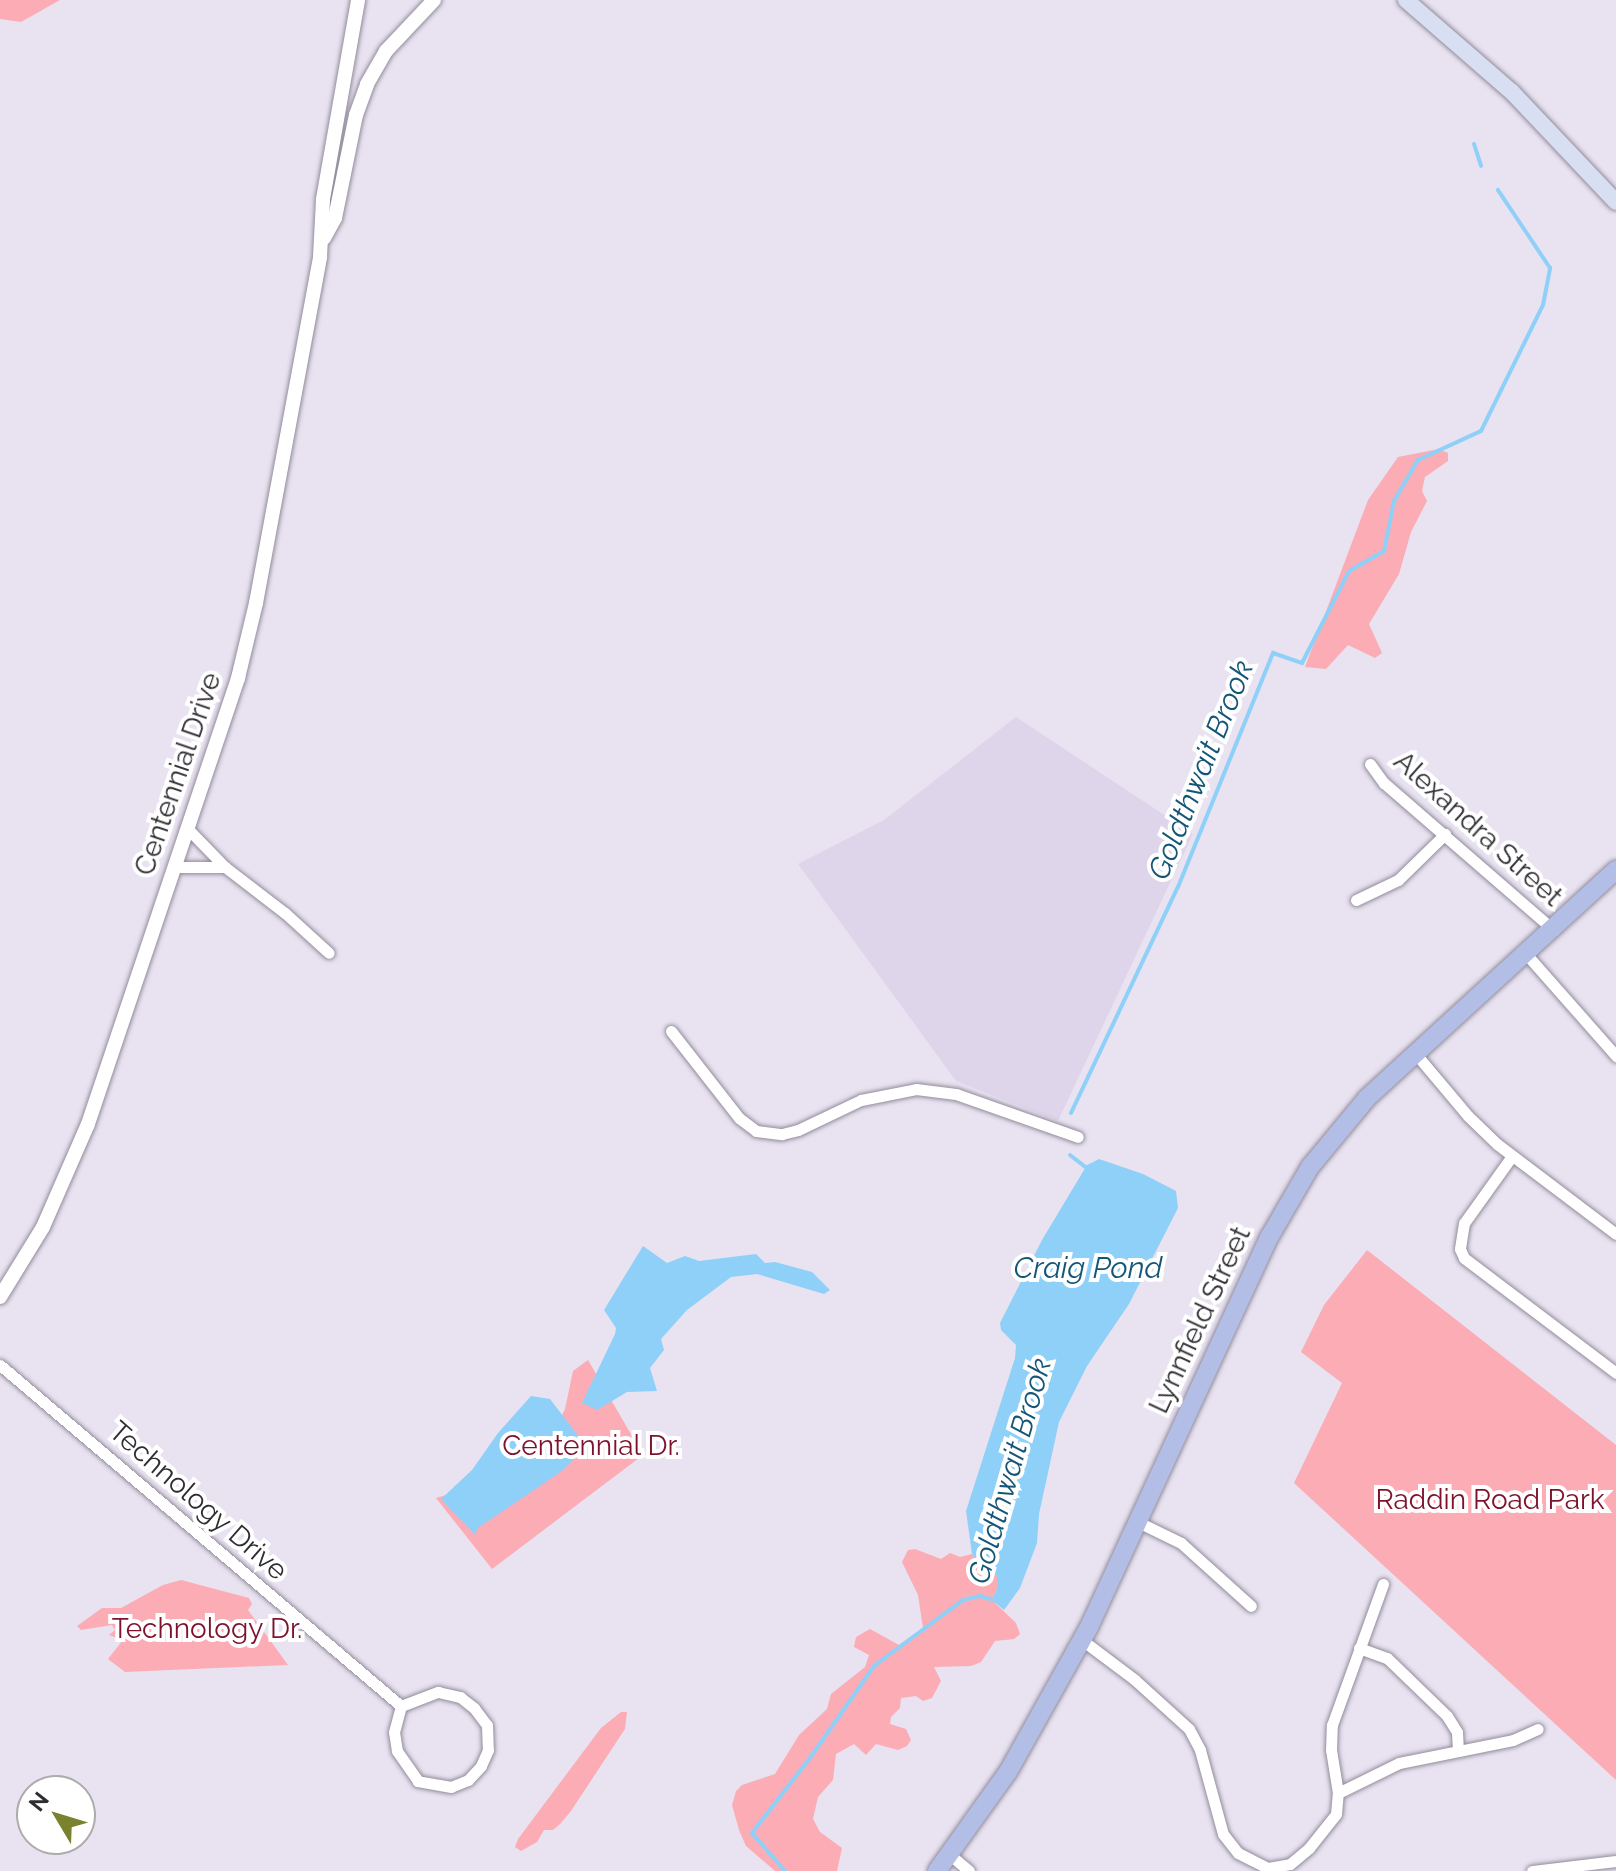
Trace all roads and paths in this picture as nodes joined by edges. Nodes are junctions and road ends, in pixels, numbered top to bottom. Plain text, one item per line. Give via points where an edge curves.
1 (358, 0) edge
2 (434, 0) edge
3 (1406, 0) edge
4 (1616, 202) edge
5 (322, 242) junction
6 (1370, 764) dead end
7 (188, 829) junction
8 (1445, 834) junction
9 (174, 867) junction
10 (225, 867) junction
11 (1616, 870) edge
12 (1356, 900) dead end
13 (1554, 930) junction
14 (329, 953) dead end
15 (1527, 955) junction
16 (671, 1031) dead end
17 (1415, 1053) junction
18 (1616, 1056) edge
19 (1078, 1137) dead end
20 (1512, 1156) junction
21 (1616, 1234) edge
22 (0, 1297) edge
23 (0, 1365) edge
24 (1616, 1373) edge
25 (1138, 1522) junction
26 (1383, 1584) dead end
27 (1251, 1606) dead end
28 (1082, 1640) junction
29 (1359, 1648) junction
30 (401, 1706) junction
31 (1538, 1729) dead end
32 (1458, 1751) junction
33 (1338, 1793) junction
34 (949, 1854) junction
35 (1616, 1861) edge
36 (937, 1871) edge
37 (969, 1871) edge
38 (1532, 1871) edge

1 - 5 street, Centennial Drive via 323,199
2 - 5 street, Centennial Drive via 386,51 367,84 335,218
3 - 4 main road via 1512,92
5 - 7 street, Centennial Drive via 249,638
6 - 8 street, Alexandra Street via 1384,783
7 - 9 street, Centennial Drive
7 - 10 street
8 - 12 street via 1398,880
8 - 13 street, Alexandra Street
9 - 10 street
9 - 22 street, Centennial Drive via 88,1124 43,1227
10 - 14 street
11 - 13 main road, Lynnfield Street
13 - 15 main road, Lynnfield Street
15 - 17 main road, Lynnfield Street
15 - 18 street
16 - 19 street via 739,1118 756,1131 798,1130 861,1100 916,1089 956,1094
17 - 20 street via 1468,1116
17 - 25 main road, Lynnfield Street via 1335,1132 1287,1204
20 - 21 street
20 - 24 street via 1464,1223 1464,1258
23 - 30 street, Technology Drive
25 - 27 street via 1181,1543
25 - 28 main road, Lynnfield Street
26 - 29 street
28 - 33 street via 1189,1729 1223,1834 1247,1860 1268,1868 1290,1864 1329,1825
28 - 34 main road, Lynnfield Street via 1008,1772
29 - 32 street via 1387,1658 1447,1716 1457,1732
29 - 33 street via 1330,1737
30 - 30 street via 438,1692 467,1702 487,1725 488,1750 481,1766 468,1780 451,1787 418,1781 397,1751 394,1732
31 - 32 street
32 - 33 street via 1399,1763
34 - 36 main road, Lynnfield Street
34 - 37 street
35 - 38 street

